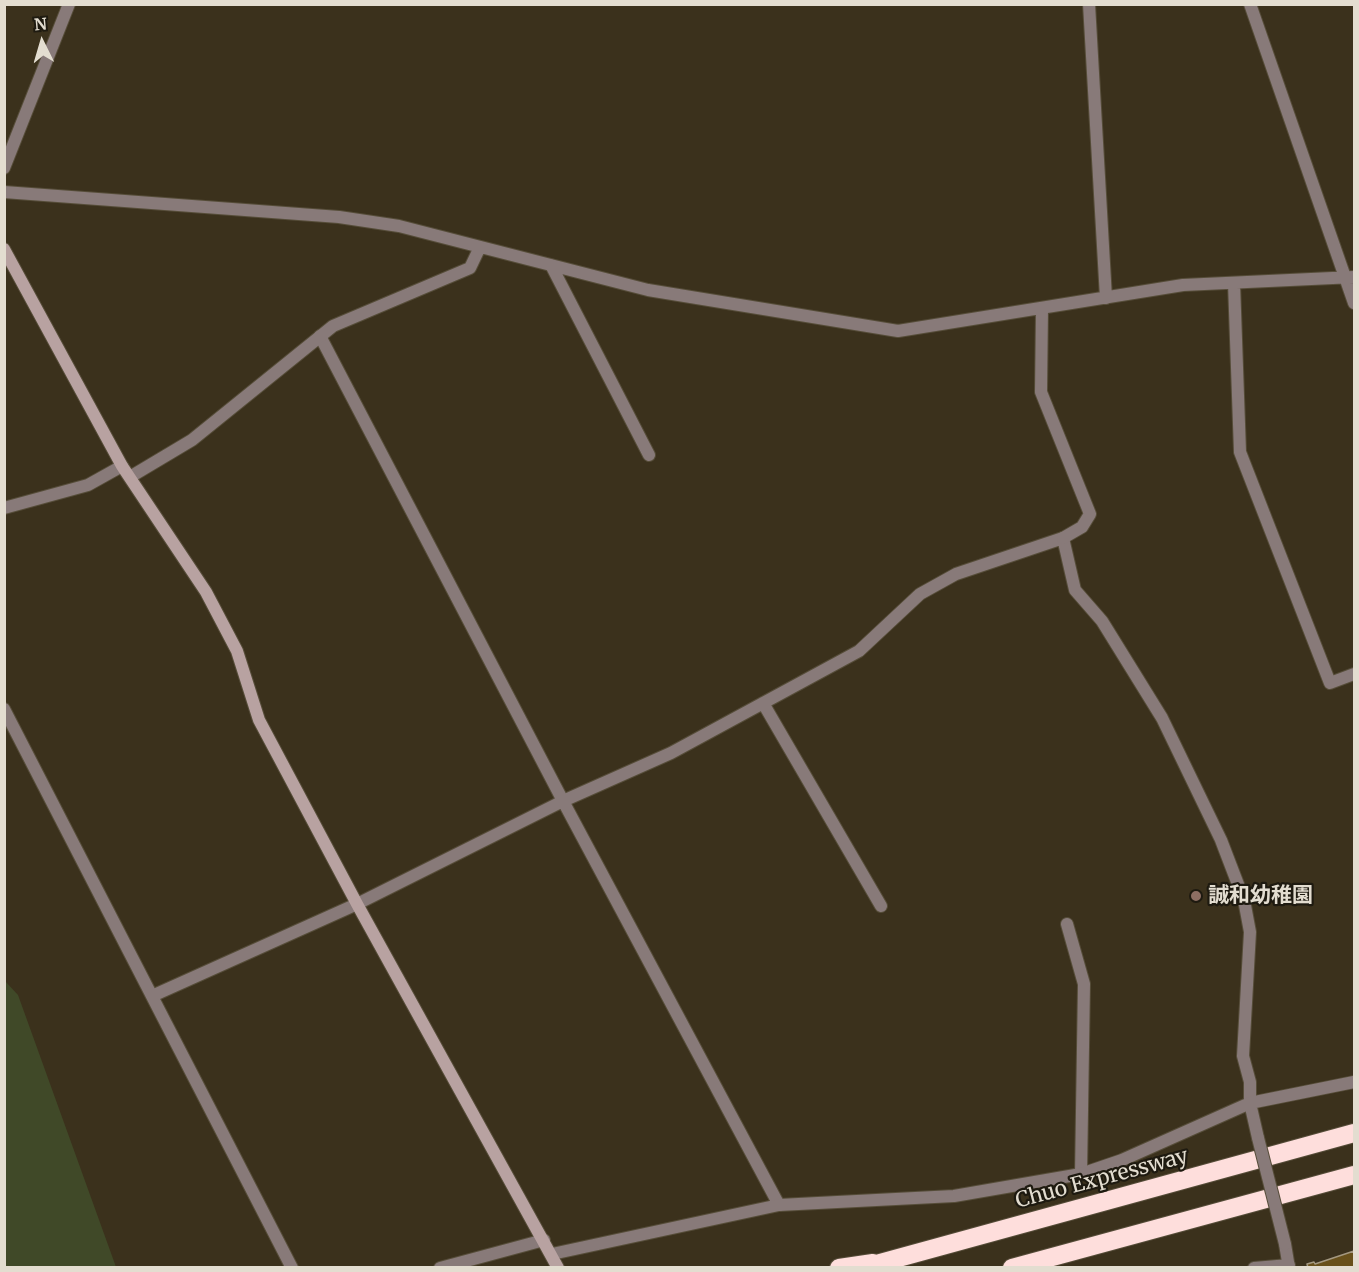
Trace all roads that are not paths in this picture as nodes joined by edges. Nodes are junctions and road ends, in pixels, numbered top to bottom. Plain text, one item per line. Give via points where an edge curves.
1 (69, 4) edge
2 (1089, 4) edge
3 (1250, 4) edge
4 (4, 168) edge
5 (4, 192) edge
6 (480, 247) junction
7 (4, 249) edge
8 (550, 265) junction
9 (1350, 277) edge
10 (1234, 282) junction
11 (1106, 298) junction
12 (1354, 303) edge
13 (1042, 308) junction
14 (320, 336) junction
15 (649, 455) dead end
16 (122, 466) junction
17 (130, 477) junction
18 (4, 508) edge
19 (1063, 538) junction
20 (1354, 674) edge
21 (763, 703) junction
22 (4, 709) edge
23 (563, 801) junction
24 (357, 904) junction
25 (881, 906) dead end
26 (1066, 924) dead end
27 (152, 996) junction
28 (1354, 1082) edge
29 (1250, 1103) junction
30 (1354, 1133) edge
31 (1081, 1174) junction
32 (1354, 1175) edge
33 (779, 1205) junction
34 (544, 1240) junction
35 (891, 1260) junction
36 (556, 1262) edge
37 (1289, 1266) edge
38 (292, 1268) edge
39 (440, 1268) edge
40 (839, 1268) edge
41 (862, 1268) edge
42 (1012, 1268) edge
43 (1254, 1268) edge

1 - 4 street
2 - 11 street
3 - 9 street
5 - 6 street via 339,217 399,226
6 - 8 street
6 - 14 street via 470,268 333,326
7 - 16 street
8 - 13 street via 648,290 898,331
8 - 15 street
9 - 10 street
9 - 12 street
10 - 11 street via 1183,285
10 - 20 street via 1240,452 1330,683
11 - 13 street
13 - 19 street via 1041,392 1090,514 1082,527
14 - 17 street via 192,440
14 - 23 street
16 - 17 street
16 - 18 street via 88,484
17 - 24 street via 206,592 237,651 259,720
19 - 21 street via 956,574 920,594 859,651
19 - 29 street via 1075,590 1102,621 1162,718 1221,840 1244,900 1250,932 1243,1056 1250,1082
21 - 23 street via 671,753
21 - 25 street
22 - 27 street
23 - 24 street
23 - 33 street
24 - 27 street
24 - 34 street
26 - 31 street via 1084,984
27 - 38 street
28 - 29 street
29 - 31 street
29 - 37 street, bridge
30 - 35 highway, Chuo Expressway
31 - 33 street via 954,1196
32 - 42 highway
33 - 36 street
34 - 36 street
34 - 39 street
35 - 40 highway
35 - 41 highway, Chuo Expressway
37 - 43 street

